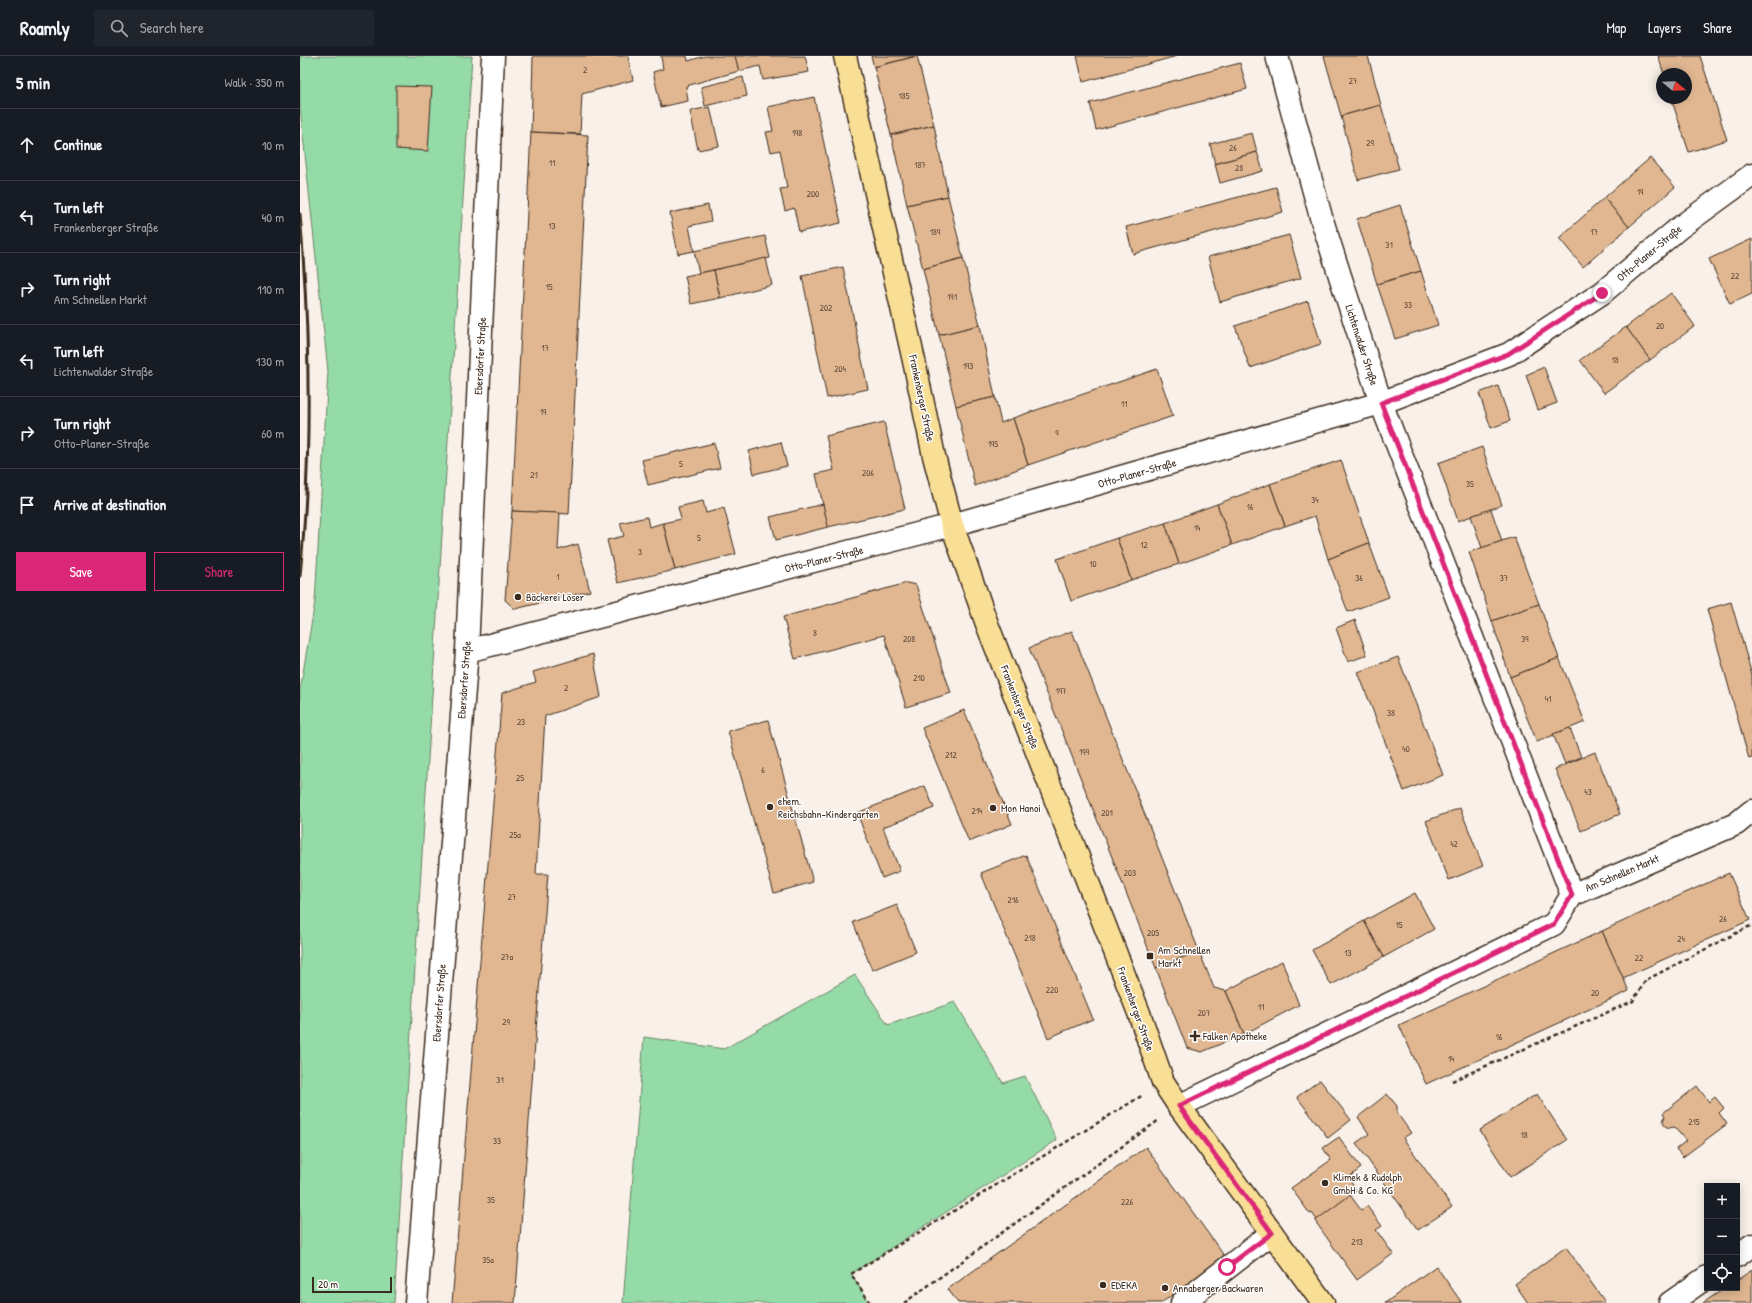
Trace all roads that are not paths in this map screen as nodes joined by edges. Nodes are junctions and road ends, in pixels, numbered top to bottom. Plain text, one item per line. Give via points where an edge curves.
1 (493, 56) edge
2 (845, 56) edge
3 (1278, 56) edge
4 (1752, 175) edge
5 (1381, 403) junction
6 (952, 526) junction
7 (467, 651) junction
8 (1752, 811) edge
9 (1572, 895) junction
10 (1179, 1106) junction
11 (1272, 1233) junction
12 (1752, 1246) edge
13 (1738, 1255) edge
14 (1704, 1279) edge
15 (416, 1303) edge
16 (1182, 1303) edge
17 (1323, 1303) edge
18 (1670, 1303) edge

1 - 7 street, Ebersdorfer Straße
2 - 6 main road, Frankenberger Straße via 934,456
3 - 5 street, Lichtenwalder Straße via 1321,217
4 - 5 street, Otto-Planer-Straße via 1679,228 1602,293 1508,354
5 - 6 street, Otto-Planer-Straße
5 - 9 street, Lichtenwalder Straße
6 - 7 street, Otto-Planer-Straße
6 - 10 main road, Frankenberger Straße via 987,624 1136,1005 1163,1082
7 - 15 street, Ebersdorfer Straße
8 - 9 street, Am Schnellen Markt via 1736,824
9 - 10 street, Am Schnellen Markt via 1554,924
10 - 11 main road, Frankenberger Straße
11 - 16 street
11 - 17 main road, Frankenberger Straße
12 - 13 street
14 - 18 street

